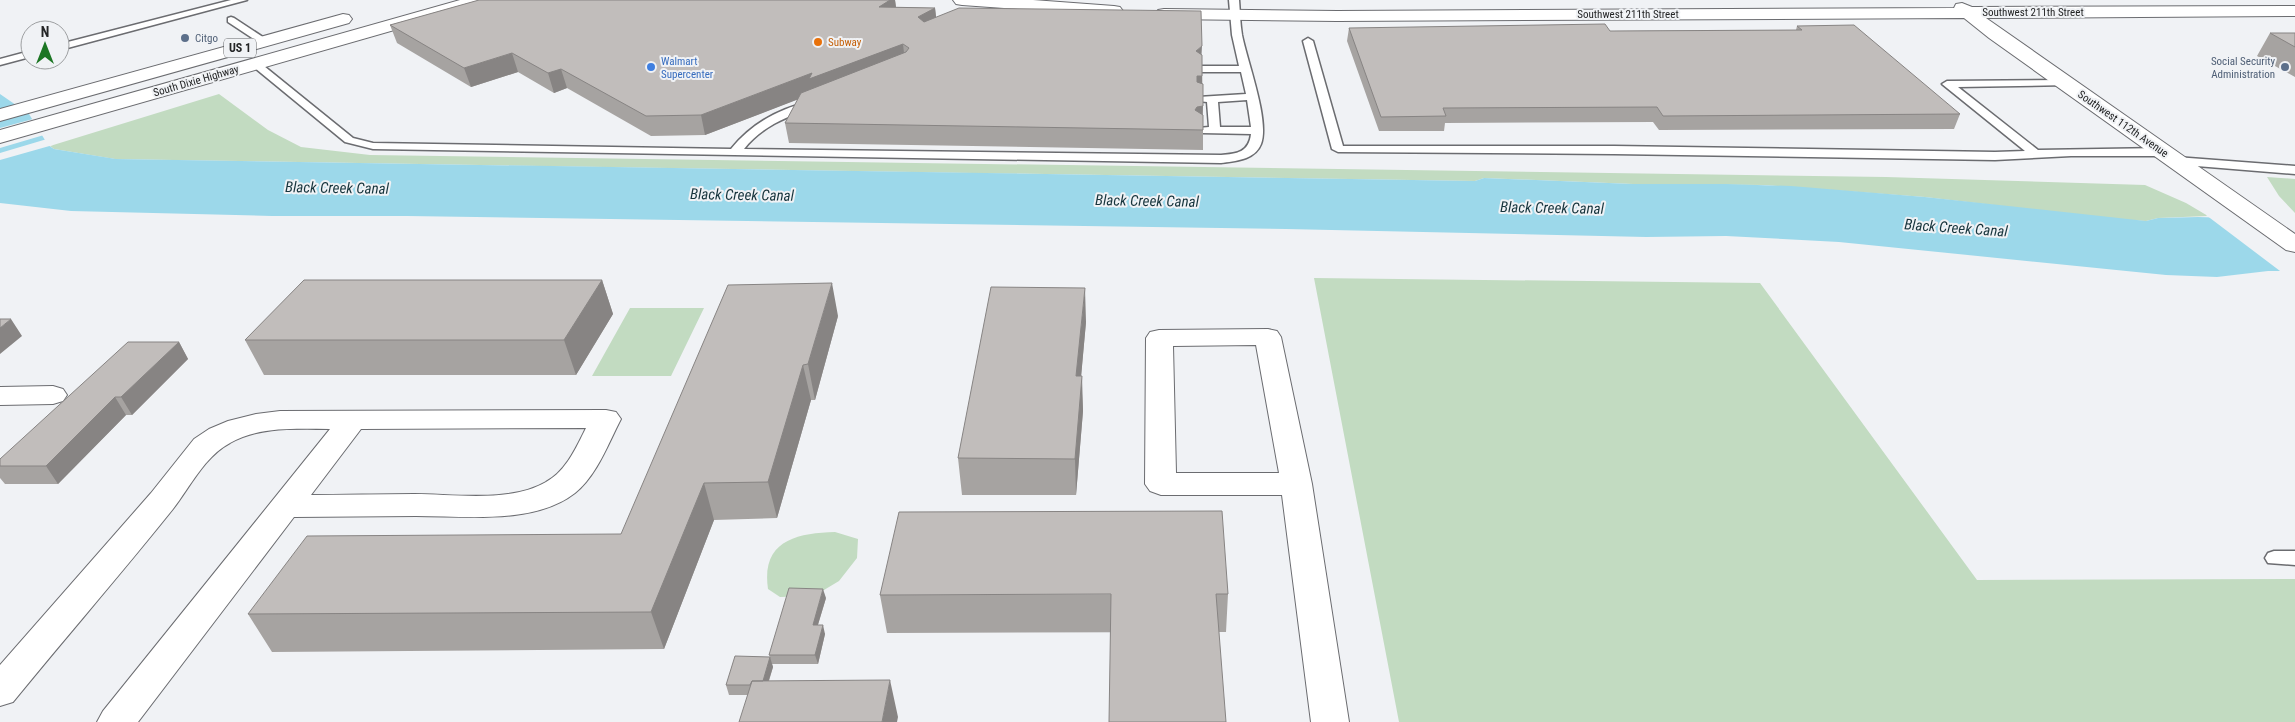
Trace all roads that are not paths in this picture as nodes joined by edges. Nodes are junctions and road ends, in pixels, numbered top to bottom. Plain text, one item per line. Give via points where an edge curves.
1 (242, 0) edge
2 (479, 0) edge
3 (962, 0) edge
4 (1952, 0) edge
5 (1005, 4) junction
6 (1235, 8) edge
7 (2295, 11) edge
8 (1968, 12) junction
9 (980, 13) edge
10 (356, 16) dead end
11 (231, 20) dead end
12 (264, 41) junction
13 (1308, 41) dead end
14 (70, 44) edge
15 (20, 57) edge
16 (0, 62) edge
17 (255, 64) junction
18 (1202, 69) edge
19 (1244, 69) junction
20 (2065, 83) junction
21 (1252, 97) junction
22 (819, 101) edge
23 (0, 115) edge
24 (1202, 130) edge
25 (1215, 130) junction
26 (1257, 131) junction
27 (0, 137) edge
28 (735, 152) junction
29 (2036, 154) junction
30 (2169, 157) junction
31 (2295, 170) edge
32 (2295, 245) edge
33 (53, 395) dead end
34 (0, 396) edge
35 (353, 420) junction
36 (1296, 484) junction
37 (286, 506) junction
38 (2274, 558) dead end
39 (2295, 558) edge
40 (0, 690) edge
41 (116, 722) edge
42 (1330, 722) edge

1 - 14 lane
2 - 17 main road, South Dixie Highway / US 1
3 - 5 main road, Southwest 211th Street
4 - 8 main road, Southwest 112th Avenue
5 - 6 main road, Southwest 211th Street via 1139,13
5 - 9 lane
6 - 8 main road, Southwest 211th Street
6 - 19 lane
7 - 8 main road, Southwest 211th Street
8 - 20 main road, Southwest 112th Avenue
10 - 12 main road, South Dixie Highway / US 1
11 - 12 lane
12 - 23 main road, South Dixie Highway / US 1
13 - 29 lane via 1338,149
15 - 16 lane
17 - 27 main road, South Dixie Highway / US 1
17 - 28 lane via 349,140 364,145
18 - 19 lane
19 - 21 lane
20 - 29 lane via 1947,84
20 - 30 main road, Southwest 112th Avenue
21 - 25 lane via 1207,99
21 - 26 lane
22 - 28 lane via 761,124
24 - 25 lane
25 - 26 lane
26 - 28 lane via 1254,147 1247,153 1235,158 1206,160
29 - 30 lane
30 - 31 lane
30 - 32 main road, Southwest 112th Avenue
33 - 34 main road
35 - 37 main road
35 - 37 main road via 606,419 569,481 531,500 479,505
35 - 40 main road via 256,423 219,436 205,446
36 - 36 main road via 1161,484 1159,338 1268,337
36 - 42 main road
37 - 41 main road
38 - 39 lane

